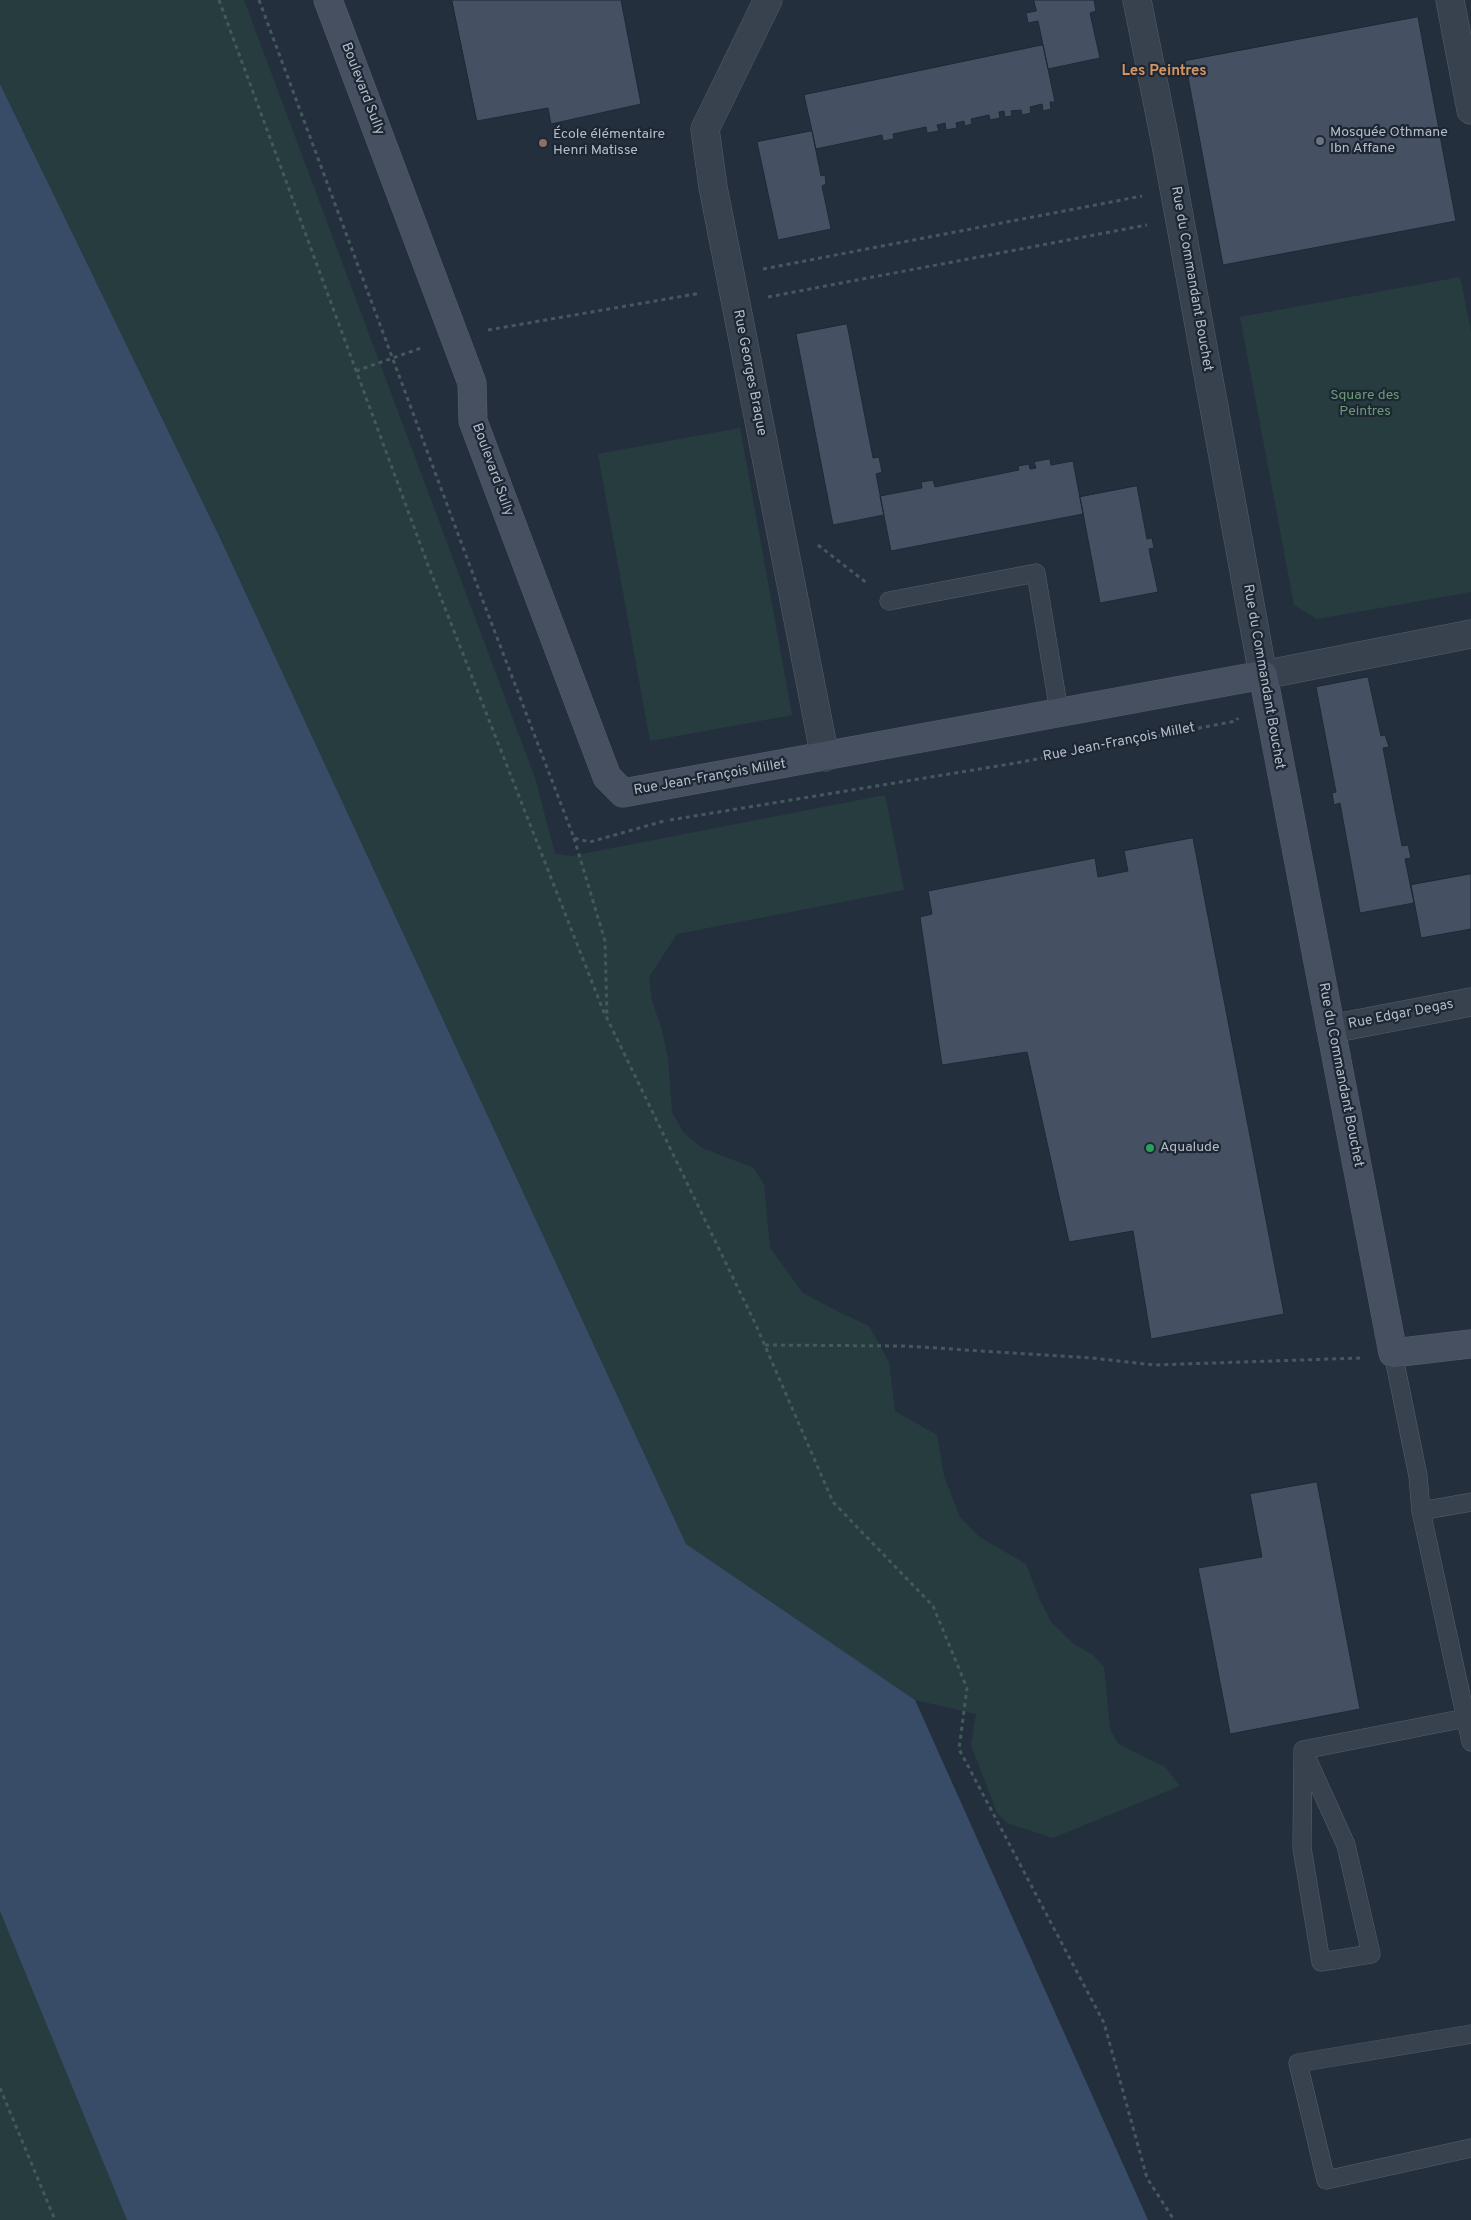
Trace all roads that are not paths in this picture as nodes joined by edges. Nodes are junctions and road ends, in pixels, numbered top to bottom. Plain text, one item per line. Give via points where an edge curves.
1 (328, 0) edge
2 (768, 0) edge
3 (1137, 0) edge
4 (1450, 0) edge
5 (1471, 110) edge
6 (889, 600) road end
7 (1471, 634) edge
8 (1263, 675) junction
9 (1059, 711) junction
10 (824, 757) junction
11 (623, 793) joint
12 (1471, 1002) edge
13 (1331, 1029) junction
14 (1471, 1344) edge
15 (1393, 1353) junction
16 (1471, 1502) edge
17 (1421, 1511) junction
18 (1466, 1718) junction
19 (1471, 1742) edge
20 (1303, 1750) junction
21 (1471, 2035) edge
22 (1471, 2148) edge

1 - 11 street, Boulevard Sully via 472,383 476,430 607,777
2 - 10 street, Rue Georges Braque via 706,129 713,187
3 - 8 street, Rue du Commandant Bouchet
4 - 5 street
6 - 9 lane via 1036,573
7 - 8 street, Rue Jean-François Millet
8 - 9 street, Rue Jean-François Millet
8 - 13 street, Rue du Commandant Bouchet
9 - 10 street, Rue Jean-François Millet
10 - 11 street, Rue Jean-François Millet
12 - 13 street, Rue Edgar Degas
13 - 15 street, Rue du Commandant Bouchet
14 - 15 street
15 - 17 lane via 1418,1476
16 - 17 lane
17 - 18 lane
18 - 19 lane
18 - 20 lane
20 - 20 lane via 1302,1848 1321,1962 1371,1954 1346,1844
21 - 22 lane via 1298,2063 1326,2180

